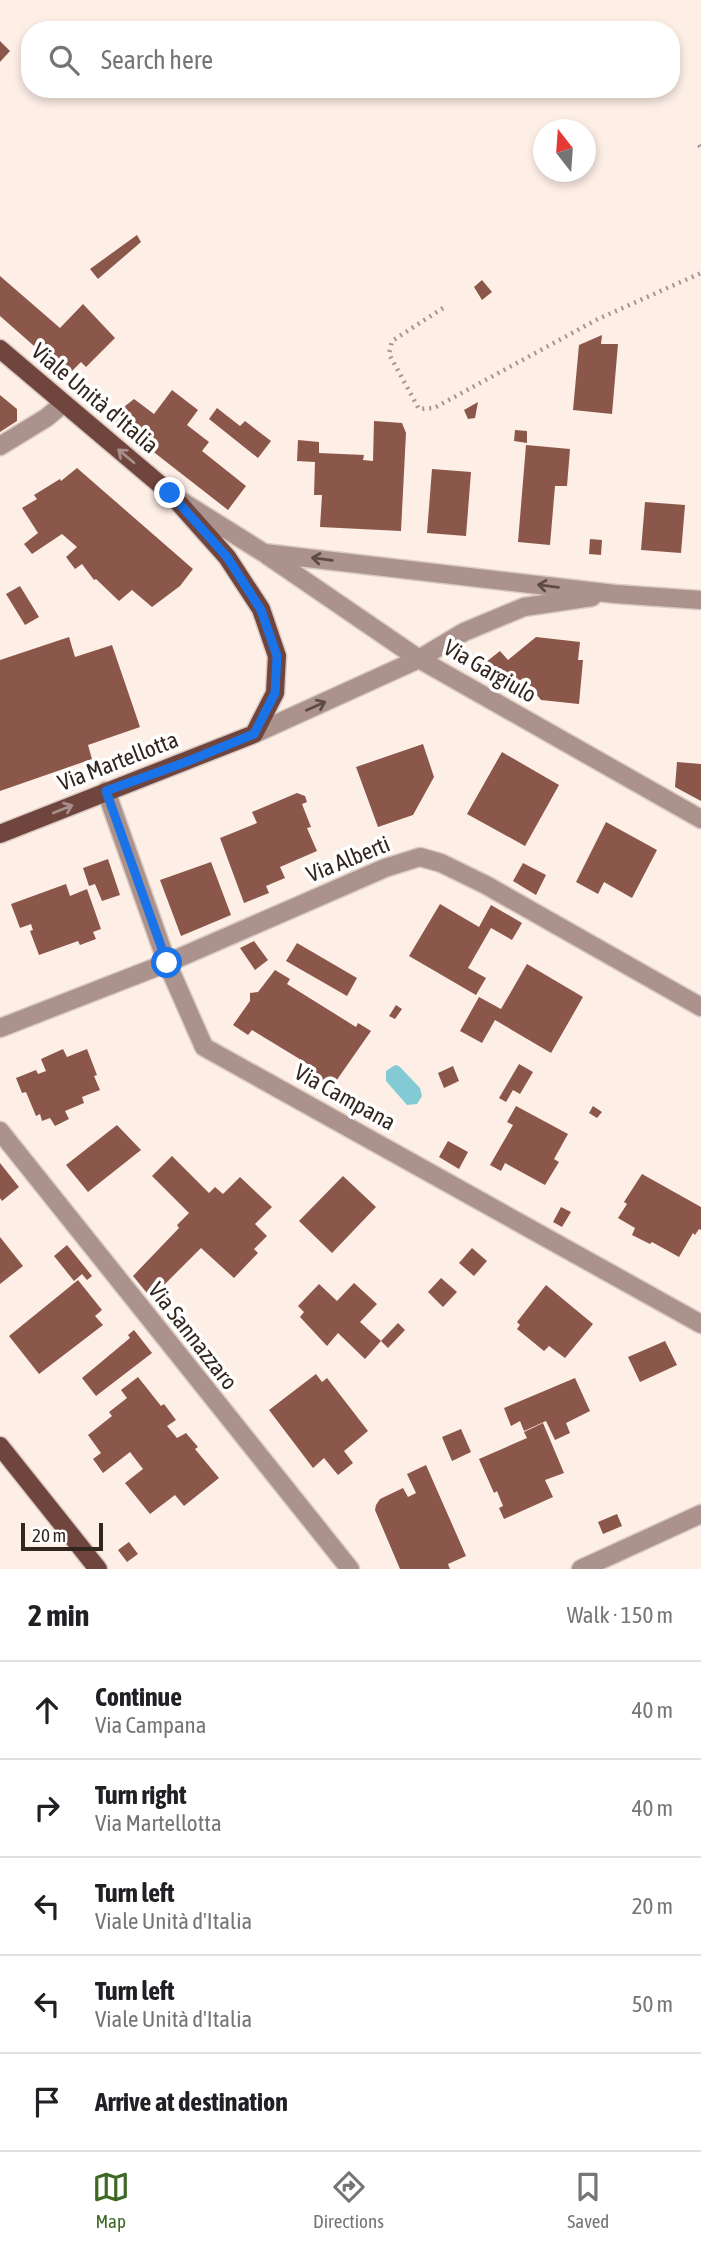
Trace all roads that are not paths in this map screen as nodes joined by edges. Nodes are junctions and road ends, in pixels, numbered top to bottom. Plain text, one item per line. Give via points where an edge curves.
1 (0, 349) edge
2 (63, 404) junction
3 (0, 446) edge
4 (170, 493) junction
5 (264, 552) junction
6 (615, 594) junction
7 (701, 600) edge
8 (419, 659) junction
9 (254, 734) junction
10 (106, 791) junction
11 (701, 819) edge
12 (0, 834) edge
13 (167, 963) junction
14 (701, 1007) edge
15 (0, 1028) edge
16 (0, 1131) edge
17 (701, 1324) edge
18 (0, 1446) edge
19 (701, 1514) edge
20 (98, 1569) edge
21 (350, 1569) edge
22 (581, 1569) edge

1 - 2 main road, Viale Unità d'Italia
2 - 3 street, Viale Unità d'Italia
4 -> 2 main road, Viale Unità d'Italia
4 - 5 street, Via Gargiulo
4 - 9 main road, Viale Unità d'Italia via 227,557 261,610 273,644 277,656 275,693
6 -> 5 street
5 - 8 street, Via Gargiulo
6 - 7 street
6 - 8 street via 524,607 464,632
9 -> 8 street
8 - 11 street, Via Gargiulo
9 - 10 main road, Via Martellotta
12 -> 10 main road, Via Martellotta
10 - 13 street, Via Campana
13 - 14 street, Via Alberti via 420,857 486,885
13 - 15 street, Via Alberti
13 - 17 street, Via Campana via 204,1047
16 - 21 street, Via Sannazzaro
18 - 20 main road
19 - 22 street

